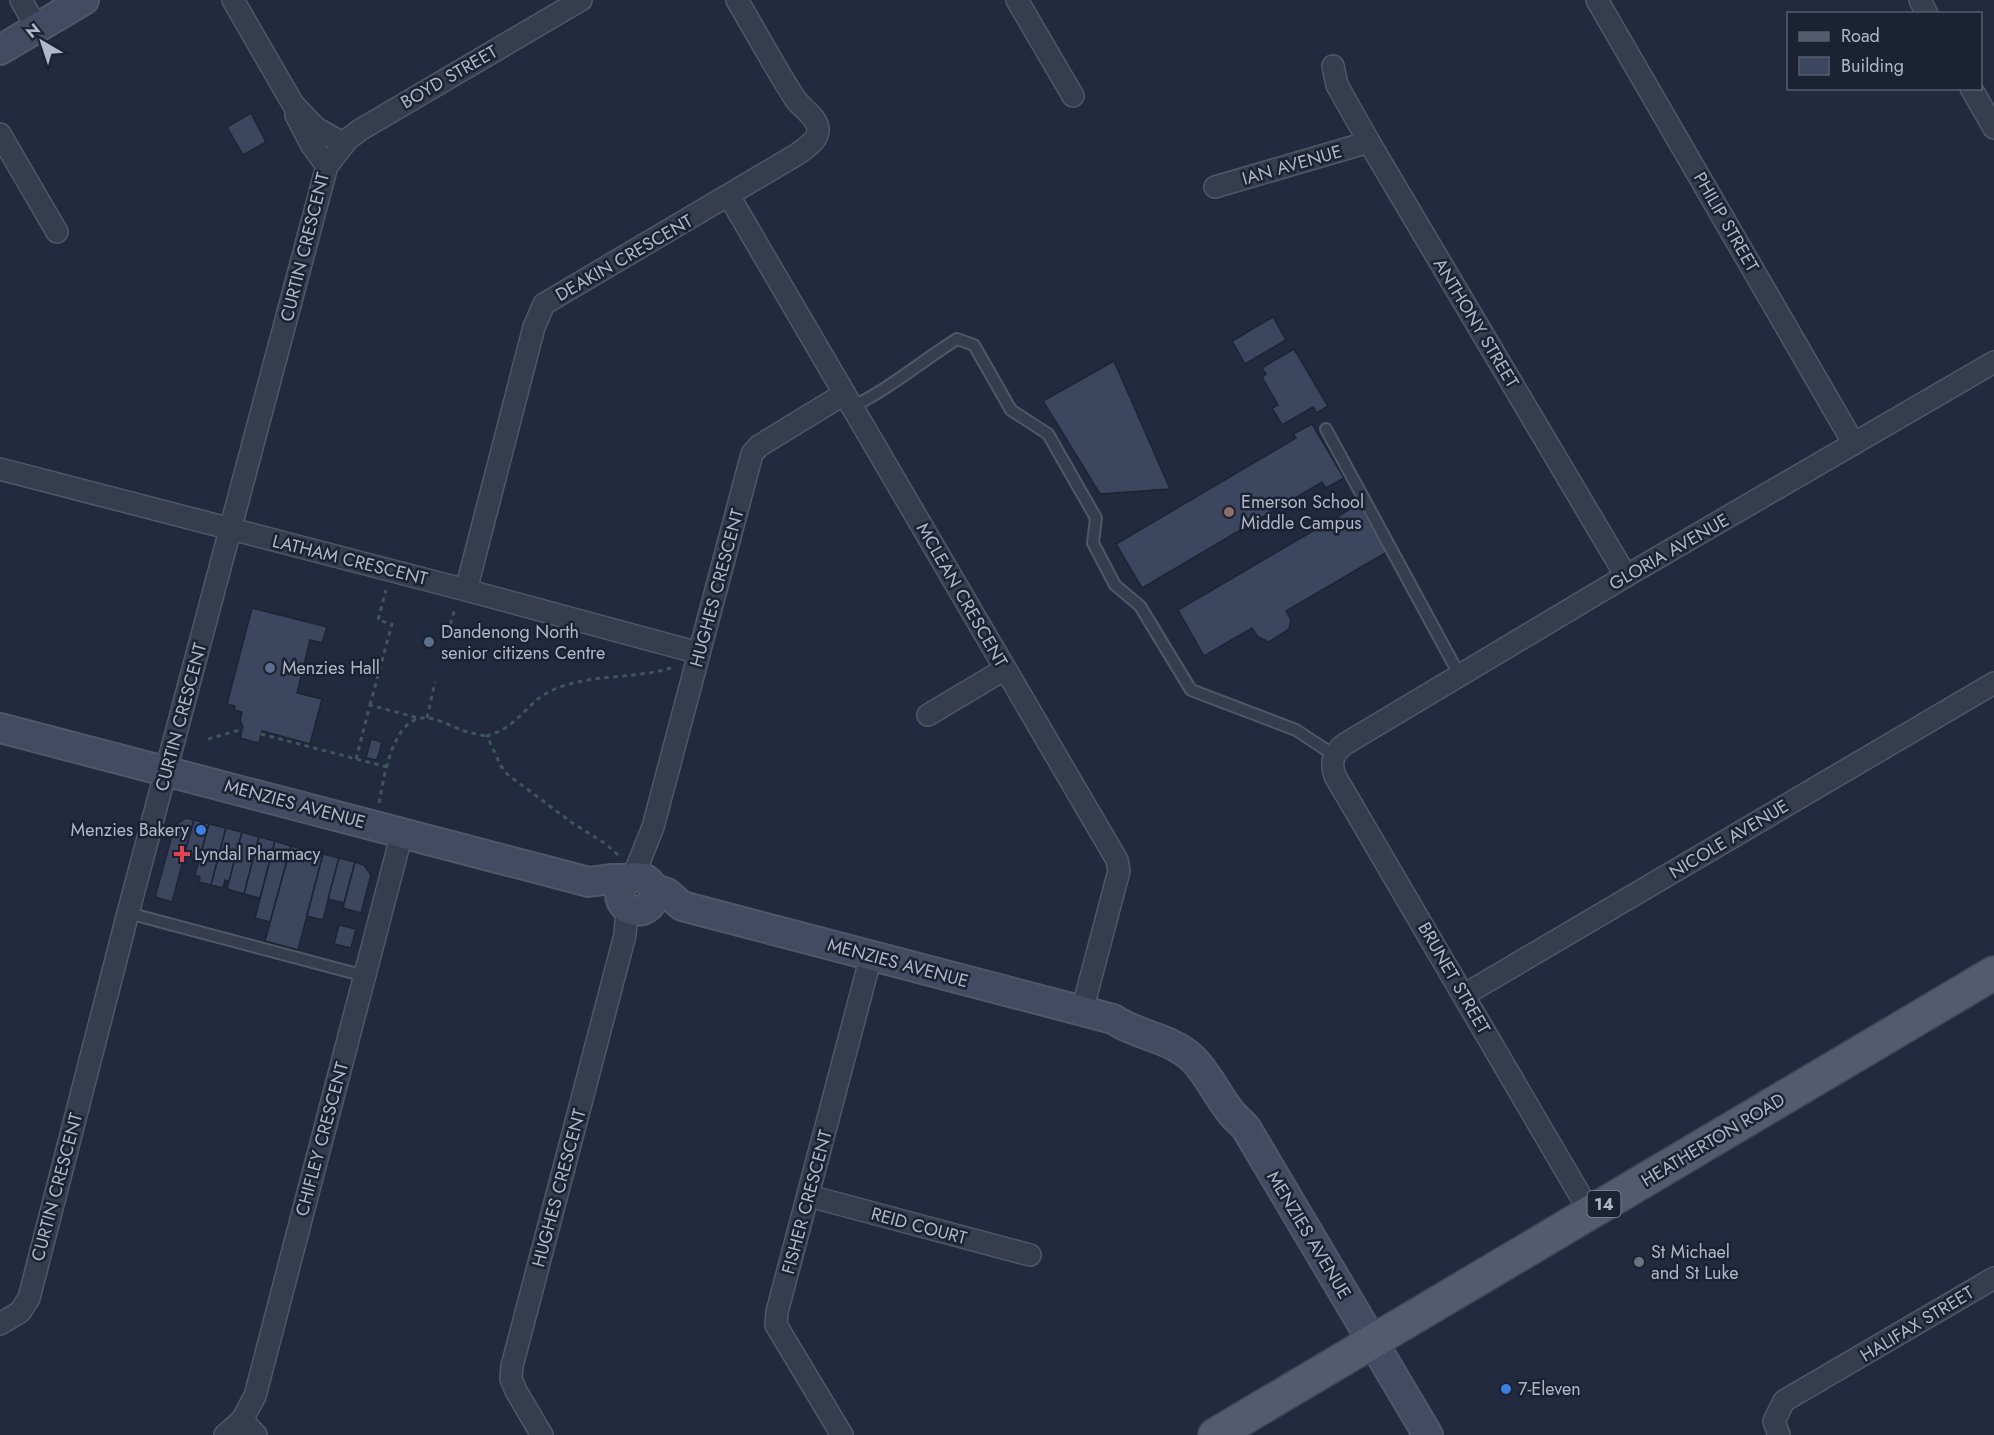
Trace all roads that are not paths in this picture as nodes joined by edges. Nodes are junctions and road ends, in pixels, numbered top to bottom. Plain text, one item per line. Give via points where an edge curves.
1 (21, 0) edge
2 (84, 0) edge
3 (233, 0) edge
4 (581, 0) edge
5 (737, 0) edge
6 (1017, 0) edge
7 (1597, 0) edge
8 (37, 28) junction
9 (0, 50) edge
10 (1333, 66) dead end
11 (1972, 90) edge
12 (1073, 96) dead end
13 (293, 104) junction
14 (1994, 128) edge
15 (0, 134) edge
16 (1369, 142) junction
17 (344, 144) junction
18 (327, 166) junction
19 (1215, 188) dead end
20 (729, 196) junction
21 (57, 232) dead end
22 (1994, 362) edge
23 (848, 400) junction
24 (1326, 429) dead end
25 (1854, 444) junction
26 (0, 469) edge
27 (230, 530) junction
28 (1626, 576) junction
29 (460, 599) junction
30 (699, 653) junction
31 (1005, 669) junction
32 (1460, 676) junction
33 (1994, 683) edge
34 (928, 715) dead end
35 (0, 728) edge
36 (1339, 749) junction
37 (167, 771) junction
38 (402, 833) junction
39 (635, 895) junction
40 (128, 913) junction
41 (871, 956) junction
42 (1994, 974) edge
43 (365, 976) junction
44 (1464, 995) junction
45 (1082, 1011) junction
46 (809, 1196) junction
47 (1590, 1212) junction
48 (1030, 1255) dead end
49 (1994, 1278) edge
50 (0, 1324) edge
51 (1372, 1342) junction
52 (249, 1428) edge
53 (225, 1435) edge
54 (542, 1435) edge
55 (842, 1435) edge
56 (1215, 1435) edge
57 (1428, 1435) edge
58 (1779, 1435) edge

1 - 8 street
2 - 8 street
3 - 13 street, CURTIN CRESCENT
4 - 17 street, BOYD STREET via 360,130
5 - 20 street, DEAKIN CRESCENT via 795,100 814,119 818,131 805,149
6 - 12 street
7 - 25 street, PHILIP STREET
8 - 9 street
10 - 16 street, ANTHONY STREET via 1337,85
11 - 14 street
13 - 17 street, CURTIN CRESCENT via 315,128
13 - 18 street, CURTIN CRESCENT via 296,117
15 - 21 street
16 - 19 street, IAN AVENUE
16 - 28 street, ANTHONY STREET
17 - 18 street, BOYD STREET
18 - 27 street, CURTIN CRESCENT
20 - 23 street, MCLEAN CRESCENT
20 - 29 street, DEAKIN CRESCENT via 544,304 534,327
22 - 25 street, GLORIA AVENUE
23 - 30 street, HUGHES CRESCENT via 752,454
23 - 31 street, MCLEAN CRESCENT
23 - 36 lane via 872,397 957,339 974,345 1011,410 1048,434 1096,518 1093,543 1115,585 1140,606 1191,690
24 - 32 lane
25 - 28 street, GLORIA AVENUE
26 - 27 street, LATHAM CRESCENT
27 - 29 street, LATHAM CRESCENT
27 - 37 street, CURTIN CRESCENT
28 - 32 street, GLORIA AVENUE
29 - 30 street, LATHAM CRESCENT
30 - 39 street, HUGHES CRESCENT
31 - 34 street
31 - 45 street, MCLEAN CRESCENT via 1117,860 1119,871
32 - 36 street, GLORIA AVENUE
33 - 44 street, NICOLE AVENUE
35 - 37 street, MENZIES AVENUE
36 - 44 street, BRUNET STREET via 1332,768 1335,776
37 - 38 street, MENZIES AVENUE
37 - 40 street, CURTIN CRESCENT
38 - 39 street, MENZIES AVENUE via 589,882 606,895
38 - 43 street, CHIFLEY CRESCENT
39 - 41 street, MENZIES AVENUE via 667,893 682,906
39 - 54 street, HUGHES CRESCENT via 512,1366 511,1379 516,1391
40 - 43 lane
40 - 50 street, CURTIN CRESCENT via 29,1298 20,1312
41 - 45 street, MENZIES AVENUE
41 - 46 street, FISHER CRESCENT
42 - 47 main road, HEATHERTON ROAD / 14
43 - 52 street, CHIFLEY CRESCENT
44 - 47 street, BRUNET STREET
45 - 51 street, MENZIES AVENUE via 1166,1040 1201,1068 1246,1128
46 - 48 street, REID COURT
46 - 55 street, FISHER CRESCENT via 776,1325
47 - 51 main road, HEATHERTON ROAD / 14
49 - 58 street, HALIFAX STREET via 1784,1401 1774,1421
51 - 56 main road, HEATHERTON ROAD / 14
51 - 57 street, MENZIES AVENUE
52 - 53 street, CHIFLEY CRESCENT

